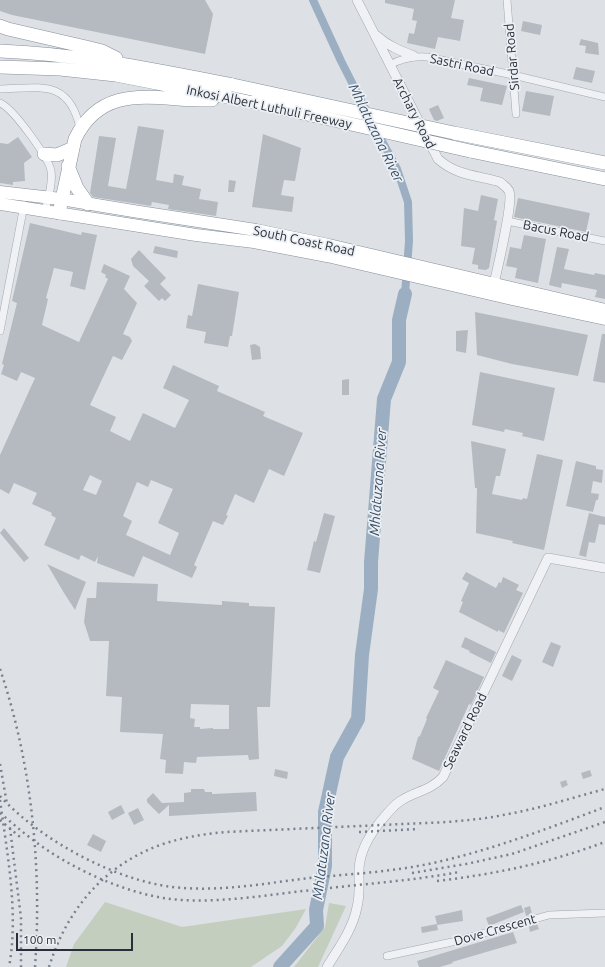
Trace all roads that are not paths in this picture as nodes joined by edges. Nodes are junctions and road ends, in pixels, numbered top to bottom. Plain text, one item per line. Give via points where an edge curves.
1 (357, 0) edge
2 (507, 0) edge
3 (0, 26) edge
4 (370, 27) junction
5 (0, 51) edge
6 (414, 56) junction
7 (124, 63) junction
8 (390, 65) junction
9 (0, 67) edge
10 (513, 75) junction
11 (2, 89) edge
12 (605, 97) edge
13 (231, 98) junction
14 (2, 104) edge
15 (516, 114) dead end
16 (80, 128) junction
17 (71, 149) junction
18 (44, 154) junction
19 (605, 163) edge
20 (68, 166) junction
21 (605, 179) edge
22 (0, 192) edge
23 (25, 194) junction
24 (48, 197) junction
25 (61, 199) junction
26 (0, 204) edge
27 (88, 204) junction
28 (23, 207) junction
29 (46, 211) junction
30 (133, 212) junction
31 (59, 213) junction
32 (152, 214) junction
33 (507, 221) junction
34 (131, 225) junction
35 (151, 228) junction
36 (605, 241) edge
37 (328, 250) junction
38 (493, 290) junction
39 (605, 310) edge
40 (605, 319) edge
41 (0, 328) edge
42 (605, 568) edge
43 (605, 913) edge
44 (387, 956) dead end
45 (327, 967) edge

1 - 4 street, Archary Road
2 - 10 street, Sirdar Road
3 - 7 highway via 102,51
4 - 6 street via 385,43
4 - 8 street, Archary Road
5 - 7 highway, Inkosi Albert Luthuli Freeway
6 - 8 street, Sastri Road
6 - 10 street, Sastri Road
7 - 19 highway, Inkosi Albert Luthuli Freeway, bridge
8 - 33 street, Archary Road via 438,159 456,172 500,182 506,186 510,200
9 - 13 highway, Inkosi Albert Luthuli Freeway via 60,69 116,75
10 - 12 street, Sastri Road
10 - 15 street, Sirdar Road
11 - 14 street
11 - 16 street via 38,88 59,93 68,99 73,107
13 - 16 highway via 122,99 106,104 94,112
13 - 21 highway, Inkosi Albert Luthuli Freeway, bridge
14 - 18 street via 14,113
16 - 17 highway
17 - 18 highway via 57,155
17 - 20 highway
18 - 24 street via 52,173
20 - 25 highway
20 - 27 highway via 77,188
22 - 23 highway, South Coast Road
23 - 24 highway, South Coast Road
23 - 28 street
24 - 25 highway, South Coast Road
24 - 29 street
25 - 27 highway, South Coast Road
25 - 31 highway
26 - 28 highway, South Coast Road
27 - 30 highway, South Coast Road
28 - 29 highway, South Coast Road
28 - 41 street
29 - 31 highway, South Coast Road
30 - 32 highway, South Coast Road
30 - 34 highway
31 - 34 highway, South Coast Road
32 - 35 highway
32 - 37 highway, South Coast Road via 256,230
33 - 36 street, Bacus Road
33 - 38 street
34 - 35 highway, South Coast Road
35 - 37 highway, South Coast Road
37 - 38 highway, South Coast Road
38 - 39 highway, South Coast Road
38 - 40 highway, South Coast Road
42 - 45 street, Seaward Road via 548,558 444,777 430,788 399,802 379,822 367,840 360,862 357,909 351,925
43 - 44 street, Dove Crescent via 549,915 452,942

